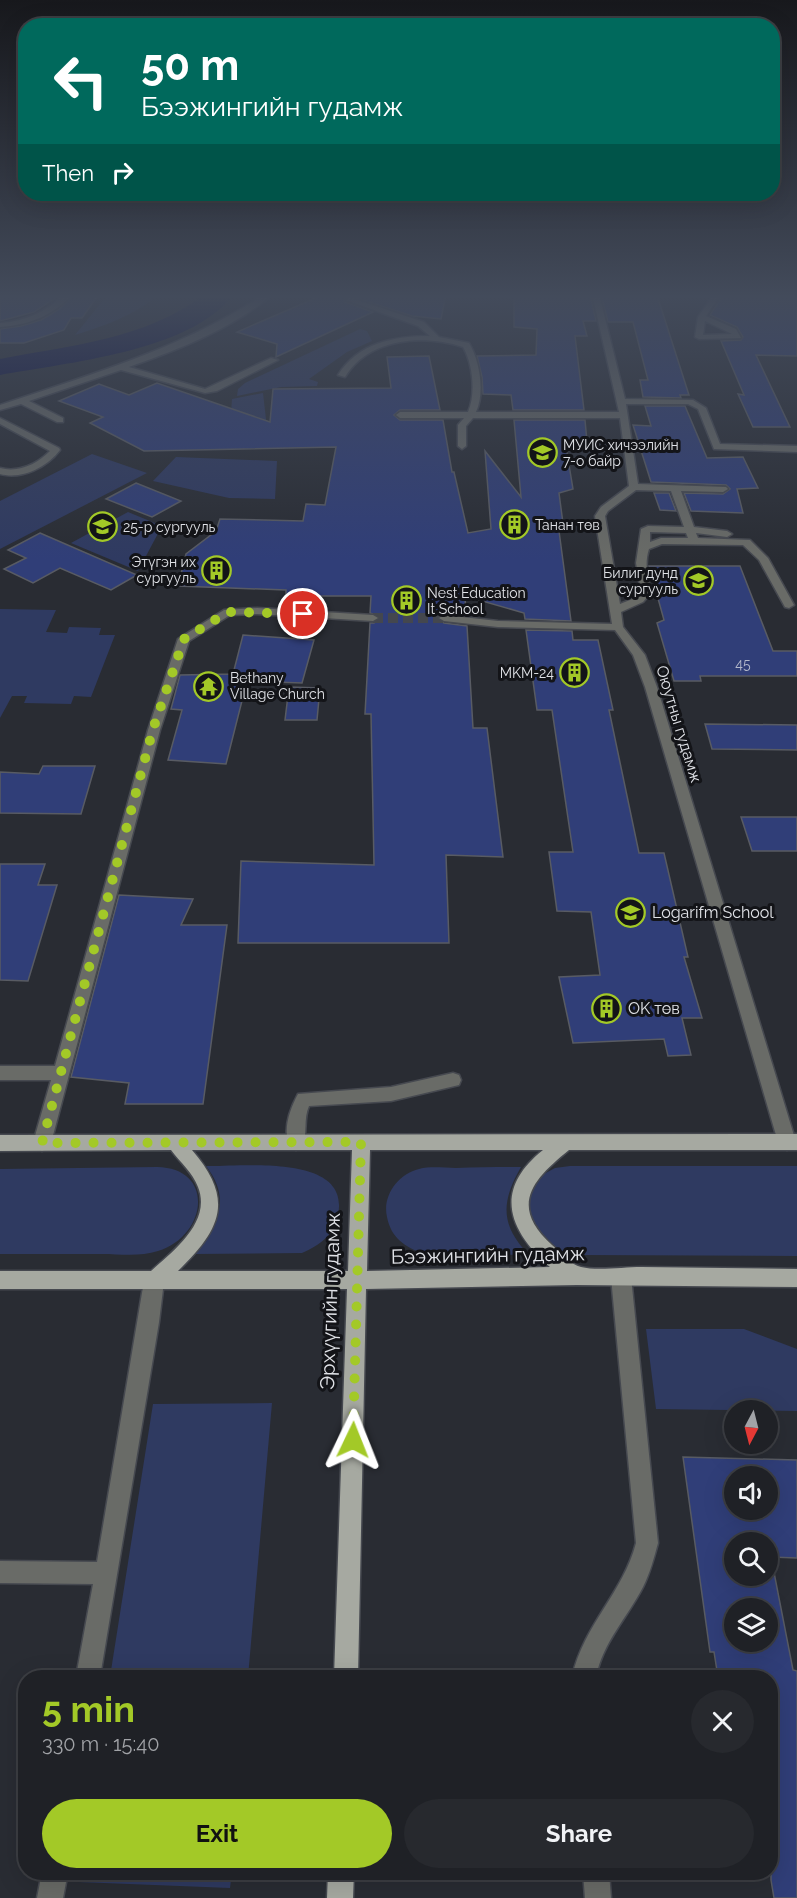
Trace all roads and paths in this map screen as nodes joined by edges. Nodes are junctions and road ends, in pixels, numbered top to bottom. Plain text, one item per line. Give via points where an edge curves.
1 (77, 383) edge
2 (176, 383) edge
3 (227, 383) edge
4 (474, 383) edge
5 (617, 383) edge
6 (22, 401) junction
7 (622, 401) junction
8 (0, 408) edge
9 (400, 415) dead end
10 (471, 415) junction
11 (624, 415) junction
12 (60, 420) dead end
13 (1, 423) edge
14 (462, 446) dead end
15 (797, 449) edge
16 (0, 471) edge
17 (634, 487) junction
18 (675, 488) junction
19 (723, 489) dead end
20 (690, 529) junction
21 (694, 541) junction
22 (746, 542) junction
23 (645, 547) junction
24 (789, 605) dead end
25 (615, 610) junction
26 (373, 618) tunnel mouth
27 (444, 618) tunnel mouth
28 (618, 627) junction
29 (0, 1073) edge
30 (61, 1073) junction
31 (453, 1080) dead end
32 (296, 1142) junction
33 (361, 1142) junction
34 (792, 1142) edge
35 (0, 1143) edge
36 (42, 1143) junction
37 (175, 1143) junction
38 (564, 1144) junction
39 (578, 1276) junction
40 (621, 1276) junction
41 (797, 1278) edge
42 (0, 1280) edge
43 (357, 1280) junction
44 (154, 1281) junction
45 (0, 1572) edge
46 (106, 1573) junction
47 (89, 1670) edge
48 (346, 1670) edge
49 (585, 1670) edge
50 (53, 1880) edge
51 (341, 1880) edge
52 (597, 1880) edge
53 (50, 1898) edge
54 (340, 1898) edge
55 (598, 1898) edge

1 - 6 street
2 - 3 street via 205,390
4 - 10 street via 476,403
5 - 7 street
6 - 8 street
6 - 12 street
7 - 11 street
7 - 15 street via 698,405 717,447
9 - 10 street
10 - 11 street
10 - 14 street via 462,425
11 - 17 street
13 - 16 street via 56,450 50,457 16,473
17 - 18 street
17 - 25 street, Оюутны гудамж via 600,516
18 - 19 street
18 - 20 street
20 - 21 street
20 - 22 street via 722,533
20 - 23 street via 644,531
21 - 22 street
21 - 23 street via 661,541
22 - 24 street via 763,558
23 - 25 street via 642,568 646,593
25 - 28 street, Оюутны гудамж
26 - 30 street via 228,612 184,639 153,729
27 - 28 street via 498,624
28 - 34 street, Оюутны гудамж via 639,655 651,687
29 - 30 street
30 - 36 street
31 - 32 street via 392,1094 304,1099 297,1113
32 - 33 main road
32 - 37 main road
33 - 38 main road
33 - 43 main road, Эрхүүгийн гудамж
34 - 38 main road
35 - 36 main road
36 - 37 main road
37 - 44 main road via 205,1184 210,1197 209,1212 203,1228
38 - 39 main road via 528,1176 520,1195 519,1213 527,1233 538,1246
39 - 40 main road, Бээжингийн гудамж
39 - 43 main road, Бээжингийн гудамж
40 - 41 main road, Бээжингийн гудамж
40 - 49 street via 647,1543 644,1563 592,1647
42 - 44 main road, Бээжингийн гудамж
43 - 44 main road, Бээжингийн гудамж
43 - 48 main road, Эрхүүгийн гудамж
44 - 46 street
45 - 46 street
46 - 47 street
50 - 53 street
51 - 54 main road
52 - 55 street

